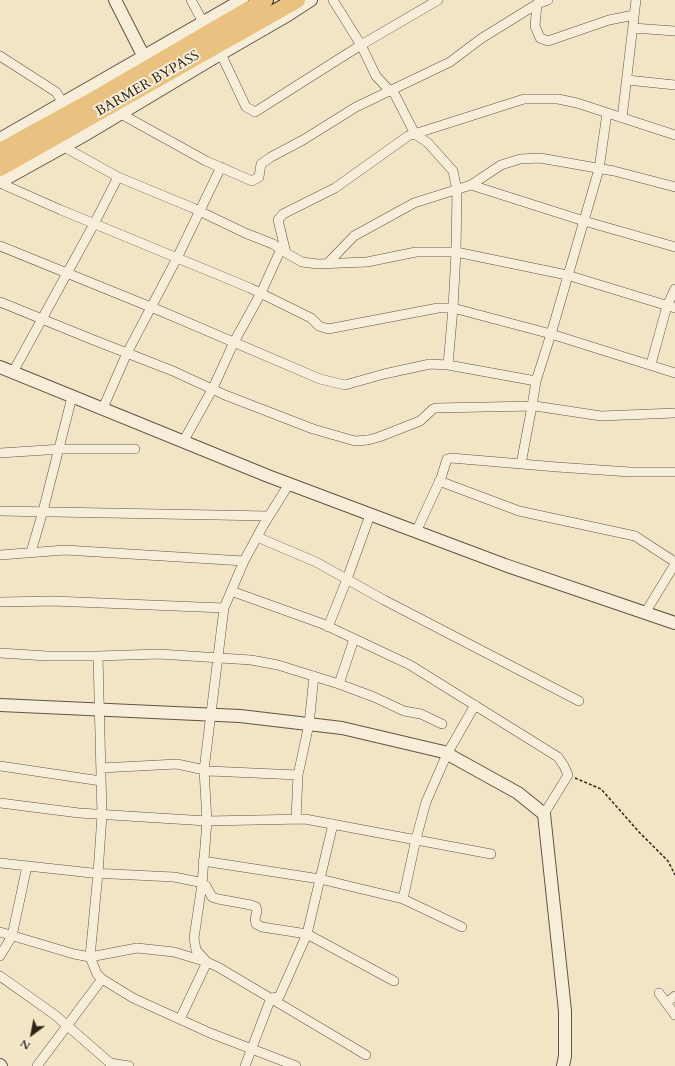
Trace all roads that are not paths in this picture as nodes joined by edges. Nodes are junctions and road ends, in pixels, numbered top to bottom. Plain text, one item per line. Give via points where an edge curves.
1 (115, 0) edge
2 (191, 0) edge
3 (242, 0) edge
4 (266, 0) edge
5 (333, 0) edge
6 (438, 0) edge
7 (636, 0) edge
8 (305, 1) edge
9 (542, 2) edge
10 (634, 15) junction
11 (203, 22) junction
12 (633, 28) junction
13 (675, 31) edge
14 (361, 46) junction
15 (221, 54) junction
16 (0, 56) edge
17 (147, 62) junction
18 (627, 80) junction
19 (675, 85) edge
20 (389, 90) junction
21 (63, 103) junction
22 (607, 113) junction
23 (121, 114) junction
24 (622, 118) junction
25 (415, 134) junction
26 (675, 135) edge
27 (0, 139) edge
28 (64, 147) junction
29 (0, 151) edge
30 (221, 167) junction
31 (0, 168) edge
32 (598, 169) junction
33 (118, 177) junction
34 (0, 182) edge
35 (471, 185) junction
36 (675, 187) edge
37 (457, 190) junction
38 (199, 211) junction
39 (584, 221) junction
40 (94, 224) junction
41 (0, 246) edge
42 (675, 247) edge
43 (283, 251) junction
44 (456, 252) junction
45 (177, 258) junction
46 (327, 264) junction
47 (66, 274) junction
48 (567, 275) junction
49 (675, 289) edge
50 (261, 294) junction
51 (0, 302) edge
52 (151, 307) junction
53 (671, 307) edge
54 (453, 308) junction
55 (42, 319) junction
56 (551, 334) junction
57 (234, 342) junction
58 (127, 353) junction
59 (651, 364) junction
60 (448, 365) junction
61 (0, 367) edge
62 (13, 372) junction
63 (675, 373) edge
64 (536, 381) junction
65 (213, 388) junction
66 (72, 397) junction
67 (532, 406) junction
68 (103, 408) junction
69 (675, 413) edge
70 (182, 442) junction
71 (59, 449) junction
72 (135, 449) dead end
73 (0, 453) edge
74 (521, 464) junction
75 (675, 472) edge
76 (439, 481) junction
77 (289, 484) junction
78 (0, 511) edge
79 (43, 511) junction
80 (370, 515) junction
81 (269, 516) junction
82 (416, 532) junction
83 (257, 537) junction
84 (31, 552) junction
85 (0, 555) edge
86 (244, 561) junction
87 (675, 563) edge
88 (347, 579) junction
89 (231, 591) junction
90 (0, 602) edge
91 (224, 608) junction
92 (645, 613) junction
93 (675, 623) edge
94 (328, 627) junction
95 (354, 639) junction
96 (0, 653) edge
97 (98, 656) junction
98 (218, 657) junction
99 (314, 676) junction
100 (338, 684) junction
101 (579, 701) dead end
102 (0, 705) edge
103 (475, 705) junction
104 (100, 708) junction
105 (211, 714) junction
106 (309, 724) junction
107 (442, 724) dead end
108 (447, 754) junction
109 (0, 766) edge
110 (101, 768) junction
111 (204, 770) junction
112 (298, 775) junction
113 (102, 781) junction
114 (0, 803) edge
115 (544, 814) junction
116 (102, 815) junction
117 (296, 819) junction
118 (207, 821) junction
119 (333, 824) junction
120 (416, 840) junction
121 (491, 854) dead end
122 (0, 862) edge
123 (203, 862) junction
124 (27, 866) junction
125 (98, 873) junction
126 (320, 879) junction
127 (202, 884) junction
128 (403, 899) junction
129 (462, 927) dead end
130 (0, 932) edge
131 (307, 934) junction
132 (12, 936) junction
133 (0, 956) edge
134 (90, 957) junction
135 (207, 962) junction
136 (0, 976) edge
137 (102, 979) junction
138 (394, 981) dead end
139 (659, 994) dead end
140 (675, 996) edge
141 (271, 998) junction
142 (666, 1002) junction
143 (675, 1014) edge
144 (180, 1019) junction
145 (68, 1026) junction
146 (251, 1048) junction
147 (366, 1055) dead end
148 (111, 1065) edge
149 (38, 1066) edge
150 (129, 1066) edge
151 (245, 1066) edge
152 (296, 1066) edge
153 (563, 1066) edge

1 - 17 street
2 - 11 street
3 - 11 street
4 - 17 highway, BARMER BYPASS
5 - 14 street
6 - 14 street
7 - 10 street
8 - 15 street via 288,15
8 - 31 highway, BARMER BYPASS
9 - 10 street via 535,26 540,38 548,41 609,20
9 - 20 street via 482,38 450,62
10 - 12 street
11 - 17 street
12 - 13 street
12 - 18 street
14 - 15 street via 255,112 246,107
14 - 20 street via 376,76
15 - 23 street
16 - 21 street via 56,92
17 - 21 street
17 - 29 highway, BARMER BYPASS
18 - 19 street
18 - 24 street
20 - 25 street via 394,93
20 - 30 street via 271,157 261,164 259,176 252,181
21 - 27 street
22 - 24 street
22 - 25 street via 558,99 524,99
22 - 32 street
23 - 28 street
23 - 30 street
24 - 26 street
25 - 37 street via 428,142 453,172
25 - 43 street via 408,136 335,188 283,214 278,220
28 - 33 street
28 - 34 street
30 - 38 street
32 - 35 street via 540,158 520,159 501,165
32 - 36 street
32 - 39 street
33 - 38 street
33 - 40 street
34 - 40 street
35 - 37 street
35 - 39 street
37 - 44 street
37 - 46 street via 414,203 354,236
38 - 43 street via 273,244
38 - 45 street
39 - 42 street
39 - 48 street
40 - 45 street
40 - 47 street
41 - 47 street
43 - 46 street via 302,262
43 - 50 street
44 - 46 street via 416,252 367,262
44 - 48 street
44 - 54 street
45 - 50 street
45 - 52 street
47 - 52 street
47 - 55 street
48 - 53 street
48 - 56 street
49 - 53 street
50 - 54 street via 312,318 319,326 328,329 438,308
50 - 57 street
51 - 55 street
52 - 57 street
52 - 58 street
53 - 59 street
54 - 56 street
54 - 60 street
55 - 58 street
55 - 62 street
56 - 59 street
56 - 64 street
57 - 60 street via 320,379 345,385 430,364
57 - 65 street
58 - 65 street
58 - 68 street
59 - 63 street
60 - 64 street
61 - 62 street
62 - 66 street
64 - 67 street
65 - 67 street via 313,429 359,442 420,421 436,408
65 - 70 street
66 - 68 street
66 - 71 street
67 - 69 street via 602,416
67 - 74 street
68 - 70 street
70 - 77 street
71 - 72 street
71 - 73 street
71 - 79 street
74 - 75 street via 630,472
74 - 76 street via 451,458 447,460
76 - 82 street
76 - 87 street via 519,511 635,536
77 - 80 street
77 - 81 street
78 - 79 street
79 - 81 street
79 - 84 street
80 - 82 street
80 - 88 street
81 - 83 street
82 - 92 street
83 - 86 street
83 - 88 street via 316,562
84 - 85 street
84 - 86 street via 65,550
86 - 89 street
87 - 92 street
88 - 94 street
88 - 101 street
89 - 91 street
89 - 94 street
90 - 91 street via 53,601
91 - 98 street
92 - 93 street
94 - 95 street
95 - 100 street
95 - 103 street via 410,665
96 - 97 street
97 - 98 street via 159,654
97 - 104 street
98 - 99 street via 278,665
98 - 105 street
99 - 100 street
99 - 106 street
100 - 107 street
102 - 104 street
103 - 108 street
103 - 115 street via 558,757 564,766 568,775
104 - 105 street
104 - 110 street
105 - 106 street
105 - 111 street
106 - 108 street via 342,728
106 - 112 street
108 - 115 street via 518,793
108 - 120 street via 426,802
109 - 113 street
110 - 111 street via 177,764
110 - 113 street
111 - 112 street
111 - 118 street
112 - 117 street
113 - 116 street
114 - 116 street
115 - 153 street via 565,1011
116 - 118 street
116 - 125 street
117 - 118 street
117 - 119 street
118 - 123 street
119 - 120 street
119 - 126 street
120 - 121 street
120 - 128 street
122 - 124 street
123 - 126 street
123 - 127 street
124 - 125 street
124 - 132 street
125 - 127 street via 174,877
125 - 134 street
126 - 128 street
126 - 131 street
127 - 131 street via 218,899 256,907 256,924 262,927
127 - 135 street via 194,938 196,950
128 - 129 street
130 - 132 street
131 - 138 street
131 - 141 street via 279,997
132 - 133 street
132 - 134 street
134 - 135 street via 137,948 174,952
134 - 137 street
135 - 141 street
135 - 144 street
136 - 145 street
137 - 144 street via 133,998
137 - 145 street
139 - 142 street
140 - 142 street
141 - 146 street
141 - 147 street
142 - 143 street
144 - 146 street
145 - 148 street
145 - 149 street
146 - 151 street
146 - 152 street
148 - 150 street

